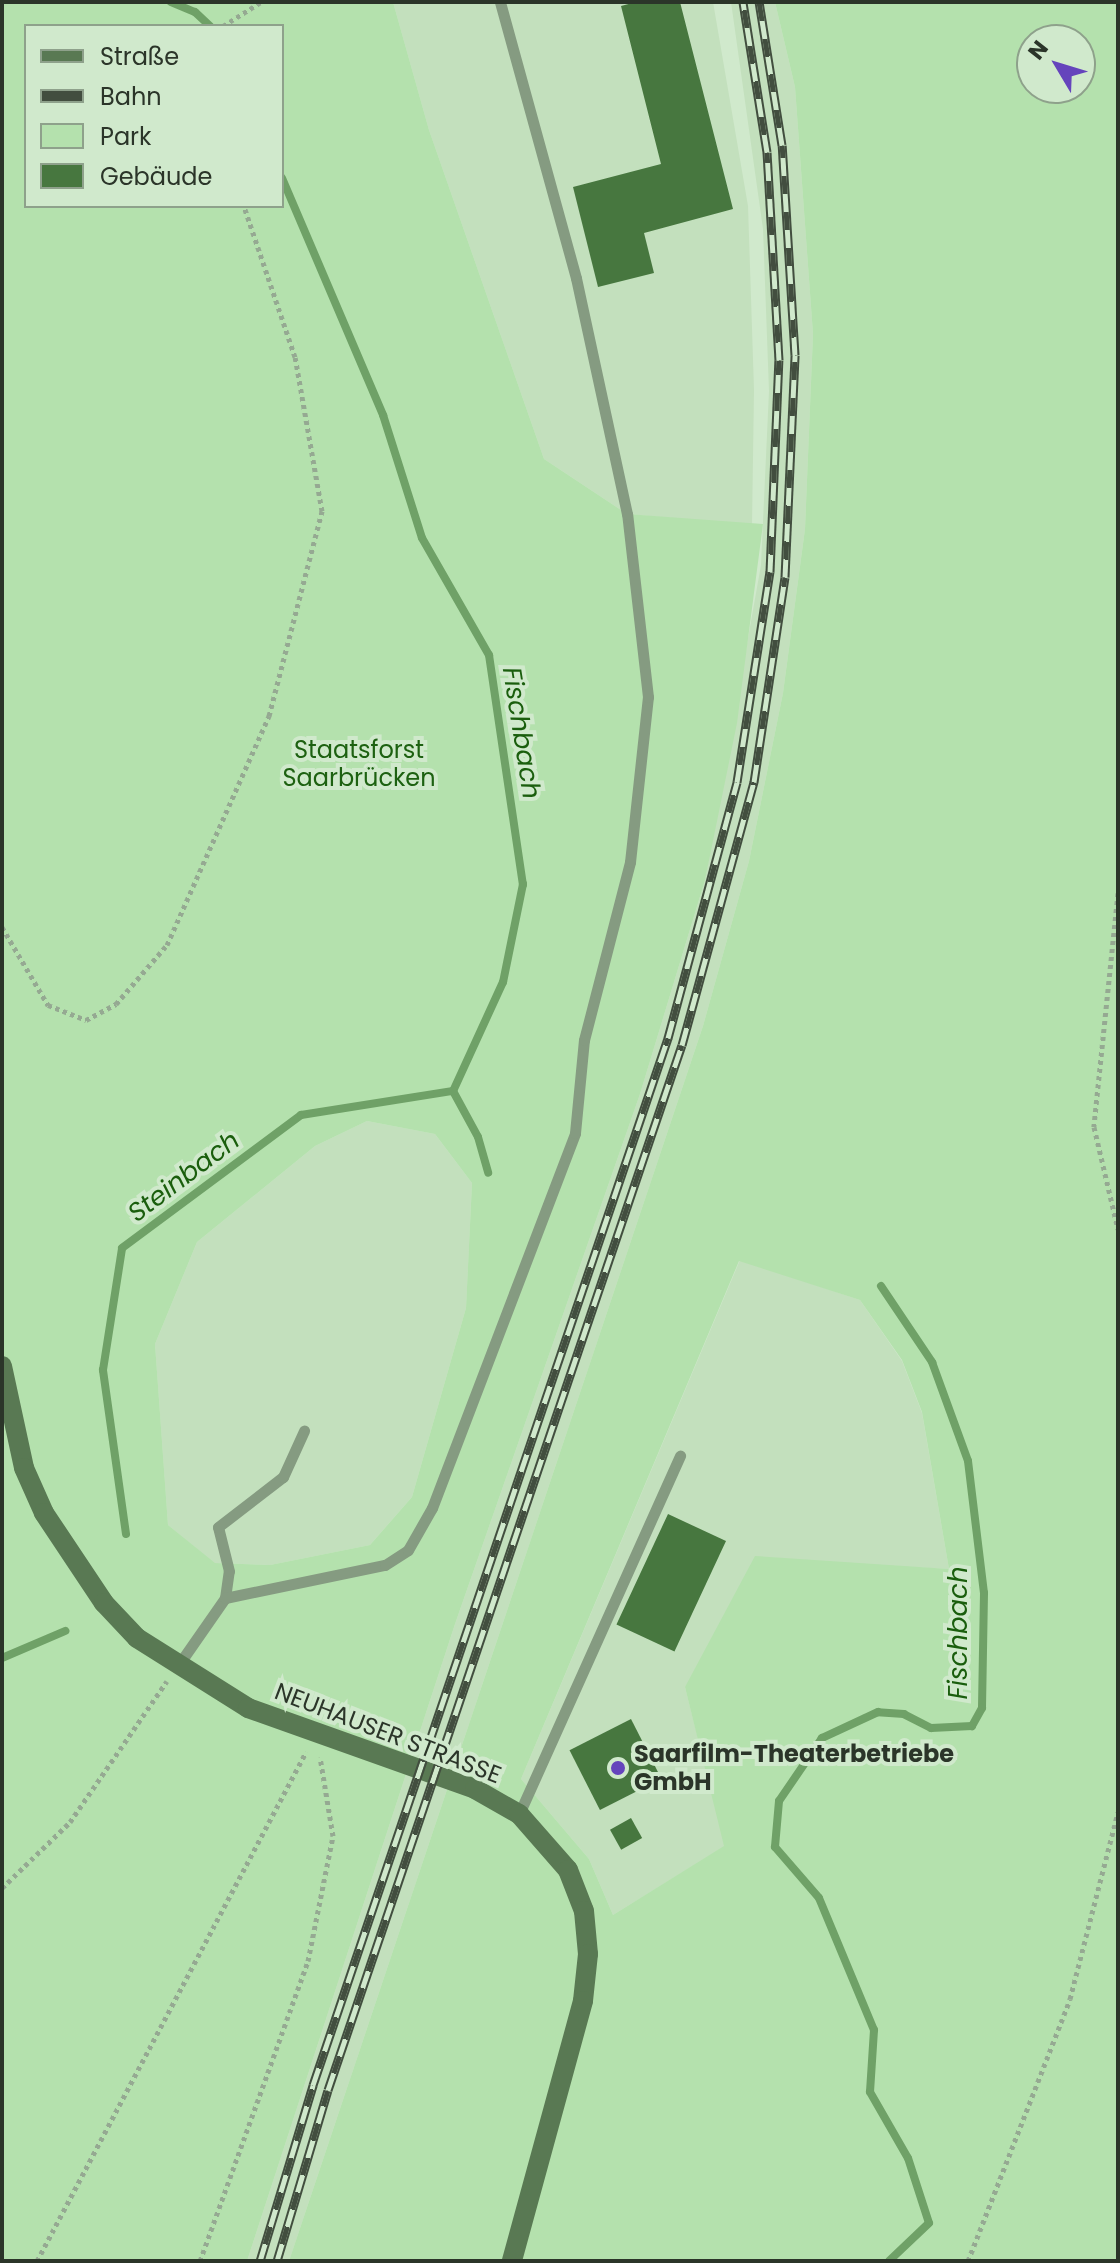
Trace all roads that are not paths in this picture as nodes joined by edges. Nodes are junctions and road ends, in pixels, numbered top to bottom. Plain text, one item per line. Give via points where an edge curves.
1 (500, 2) edge
2 (2, 1366) edge
3 (304, 1431) dead end
4 (680, 1456) dead end
5 (225, 1598) junction
6 (177, 1668) junction
7 (519, 1814) junction
8 (512, 2261) edge

1 - 5 lane via 576,278 627,514 648,697 630,862 584,1040 575,1133 550,1210 432,1508 408,1550 385,1565
2 - 6 main road, NEUHAUSER STRASSE via 24,1468 44,1513 104,1603
3 - 5 lane via 283,1477 218,1527 229,1571
4 - 7 lane
5 - 6 lane
6 - 7 main road, NEUHAUSER STRASSE via 248,1708 475,1789
7 - 8 main road, NEUHAUSER STRASSE via 568,1870 584,1911 588,1954 583,2001

